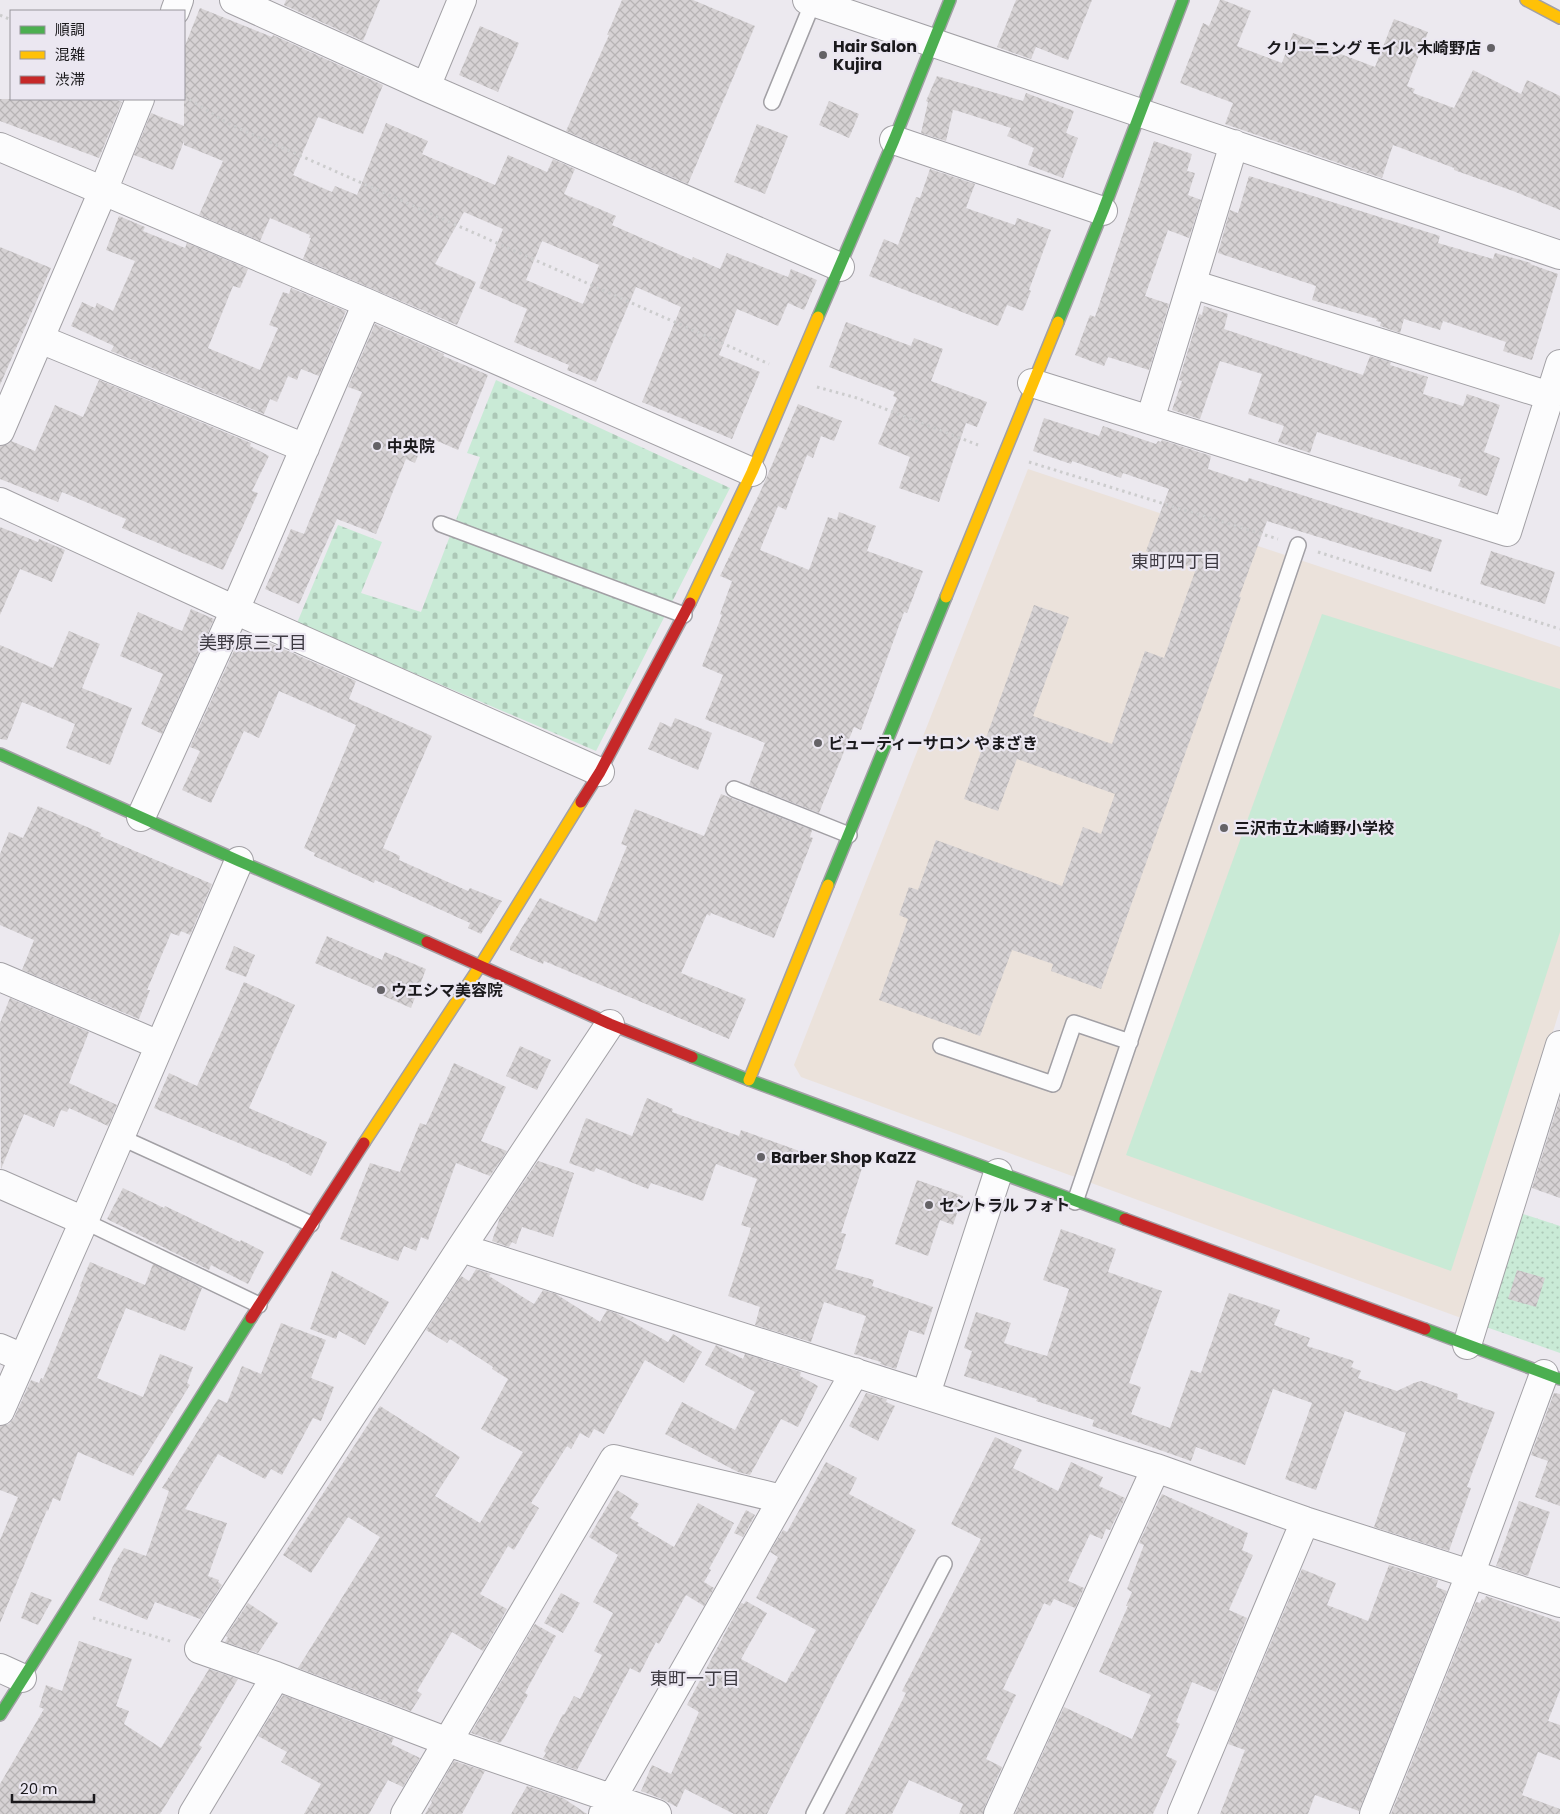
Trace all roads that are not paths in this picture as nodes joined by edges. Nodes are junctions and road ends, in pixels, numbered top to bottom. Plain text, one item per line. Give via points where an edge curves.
1 (234, 0) edge
2 (462, 0) edge
3 (950, 0) edge
4 (1183, 0) edge
5 (1526, 0) edge
6 (810, 1) edge
7 (1560, 18) edge
8 (933, 44) junction
9 (426, 87) junction
10 (140, 100) edge
11 (772, 102) dead end
12 (1140, 111) junction
13 (894, 140) junction
14 (1234, 144) junction
15 (0, 147) edge
16 (103, 191) junction
17 (1103, 211) junction
18 (1560, 255) edge
19 (840, 266) junction
20 (1192, 284) junction
21 (366, 303) junction
22 (40, 339) junction
23 (1560, 364) edge
24 (1032, 383) junction
25 (1550, 396) junction
26 (1150, 420) junction
27 (0, 431) edge
28 (305, 448) junction
29 (752, 472) junction
30 (0, 502) edge
31 (441, 524) dead end
32 (1298, 545) road end
33 (236, 610) junction
34 (684, 615) junction
35 (0, 754) edge
36 (600, 772) junction
37 (734, 789) dead end
38 (141, 817) junction
39 (849, 835) junction
40 (239, 861) junction
41 (480, 966) junction
42 (0, 977) edge
43 (610, 1024) junction
44 (1130, 1042) junction
45 (160, 1045) junction
46 (1560, 1045) edge
47 (941, 1046) dead end
48 (749, 1080) junction
49 (120, 1138) junction
50 (998, 1174) junction
51 (0, 1184) edge
52 (1075, 1202) junction
53 (84, 1221) junction
54 (311, 1224) junction
55 (461, 1248) junction
56 (259, 1306) junction
57 (1467, 1345) junction
58 (12, 1353) edge
59 (855, 1372) junction
60 (1552, 1377) edge
61 (926, 1394) junction
62 (0, 1411) edge
63 (1156, 1468) junction
64 (782, 1499) junction
65 (1305, 1521) junction
66 (944, 1564) dead end
67 (1470, 1575) junction
68 (1560, 1603) edge
69 (11, 1673) edge
70 (276, 1676) junction
71 (0, 1715) edge
72 (448, 1742) junction
73 (608, 1806) edge
74 (193, 1814) edge
75 (405, 1814) edge
76 (657, 1814) edge
77 (814, 1814) edge
78 (998, 1814) edge
79 (1182, 1814) edge
80 (1374, 1814) edge

1 - 9 street
2 - 9 street
3 - 8 street
4 - 12 street
5 - 7 street
6 - 8 street
6 - 11 lane
8 - 12 street
8 - 13 street
9 - 19 street
10 - 16 street
12 - 14 street
12 - 17 street
13 - 17 street
13 - 19 street
14 - 18 street
14 - 20 street
15 - 16 street
16 - 21 street
16 - 22 street
17 - 24 street
19 - 29 street
20 - 25 street
20 - 26 street
21 - 28 street
21 - 29 street
22 - 27 street
22 - 28 street
23 - 25 street
24 - 26 street
24 - 39 street
25 - 26 street via 1507,532
28 - 33 street
29 - 34 street
30 - 33 street
31 - 34 lane
32 - 44 lane
33 - 36 street
33 - 38 street
34 - 36 street
35 - 38 street
36 - 41 street
37 - 39 lane
38 - 40 street
39 - 48 street
40 - 41 street
40 - 45 street
41 - 43 street
41 - 54 street
42 - 45 street
43 - 48 street
43 - 55 street
44 - 47 lane via 1074,1022 1053,1084
44 - 52 lane
45 - 49 street
46 - 57 street
48 - 50 street
49 - 53 street
49 - 54 lane
50 - 52 street
50 - 61 street
51 - 53 street
52 - 57 street
53 - 56 lane
53 - 58 street
54 - 56 street
55 - 59 street
55 - 70 street via 199,1649
56 - 69 street via 66,1610
57 - 60 street
58 - 62 street
59 - 61 street
59 - 64 street
60 - 67 street
61 - 63 street
63 - 65 street
63 - 78 street
64 - 72 street via 614,1459
64 - 73 street
65 - 67 street
65 - 79 street
66 - 77 lane
67 - 68 street
67 - 80 street
69 - 71 street
70 - 72 street
70 - 74 street
72 - 73 street
72 - 75 street
73 - 76 street

